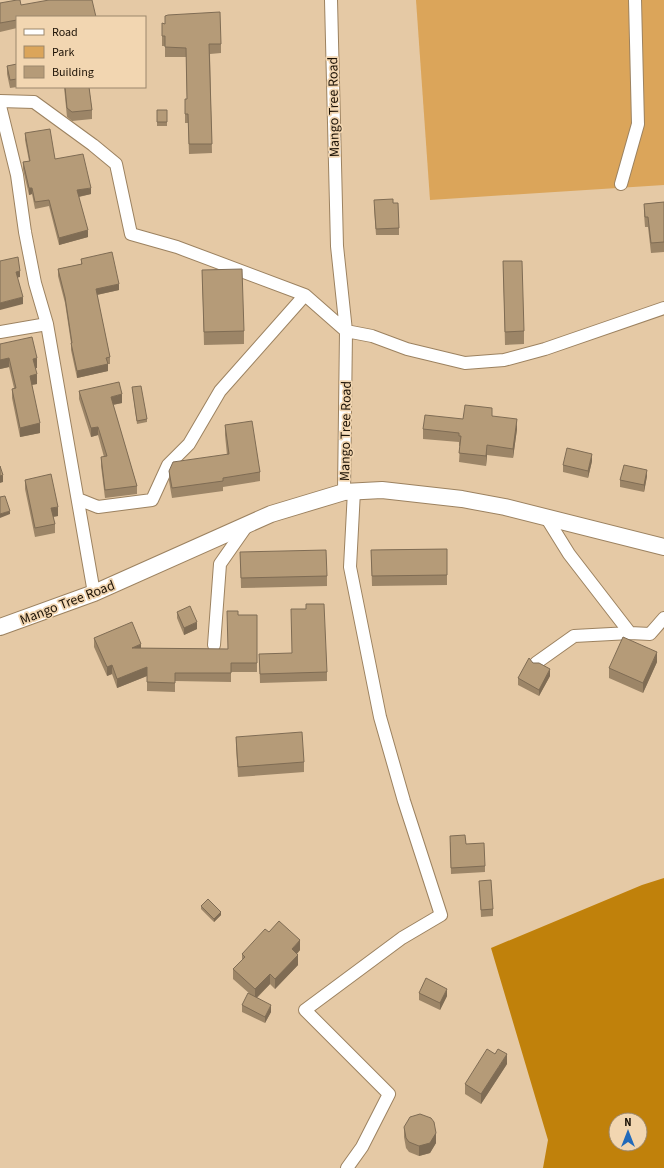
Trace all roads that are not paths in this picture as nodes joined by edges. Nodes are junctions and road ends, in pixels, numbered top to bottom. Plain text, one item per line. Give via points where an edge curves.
1 (331, 0) edge
2 (635, 0) edge
3 (0, 101) edge
4 (0, 106) edge
5 (621, 184) dead end
6 (305, 295) junction
7 (664, 308) edge
8 (46, 324) junction
9 (346, 331) junction
10 (0, 332) edge
11 (349, 491) junction
12 (78, 499) junction
13 (546, 517) junction
14 (248, 524) junction
15 (664, 547) edge
16 (94, 593) junction
17 (664, 618) edge
18 (0, 627) edge
19 (630, 633) junction
20 (214, 645) dead end
21 (536, 663) edge
22 (347, 1168) edge

1 - 9 street, Mango Tree Road via 337,246
2 - 5 street via 638,124
3 - 6 street via 34,102 116,164 131,234 177,247
4 - 8 street via 17,175 25,232
6 - 9 street
6 - 12 street via 220,391 189,444 168,465 152,500 98,507
7 - 9 street via 545,350 504,360 465,363
8 - 10 street
8 - 12 street
9 - 11 street, Mango Tree Road
11 - 13 main road via 382,490 462,499
11 - 14 main road, Mango Tree Road via 271,514
11 - 22 street via 350,567 380,716 441,915 402,938 305,1010 389,1094 362,1147
12 - 16 street
13 - 15 main road
13 - 19 street via 569,554
14 - 16 main road, Mango Tree Road
14 - 20 street via 220,564
16 - 18 main road, Mango Tree Road
17 - 19 street via 650,634
19 - 21 street via 574,636

